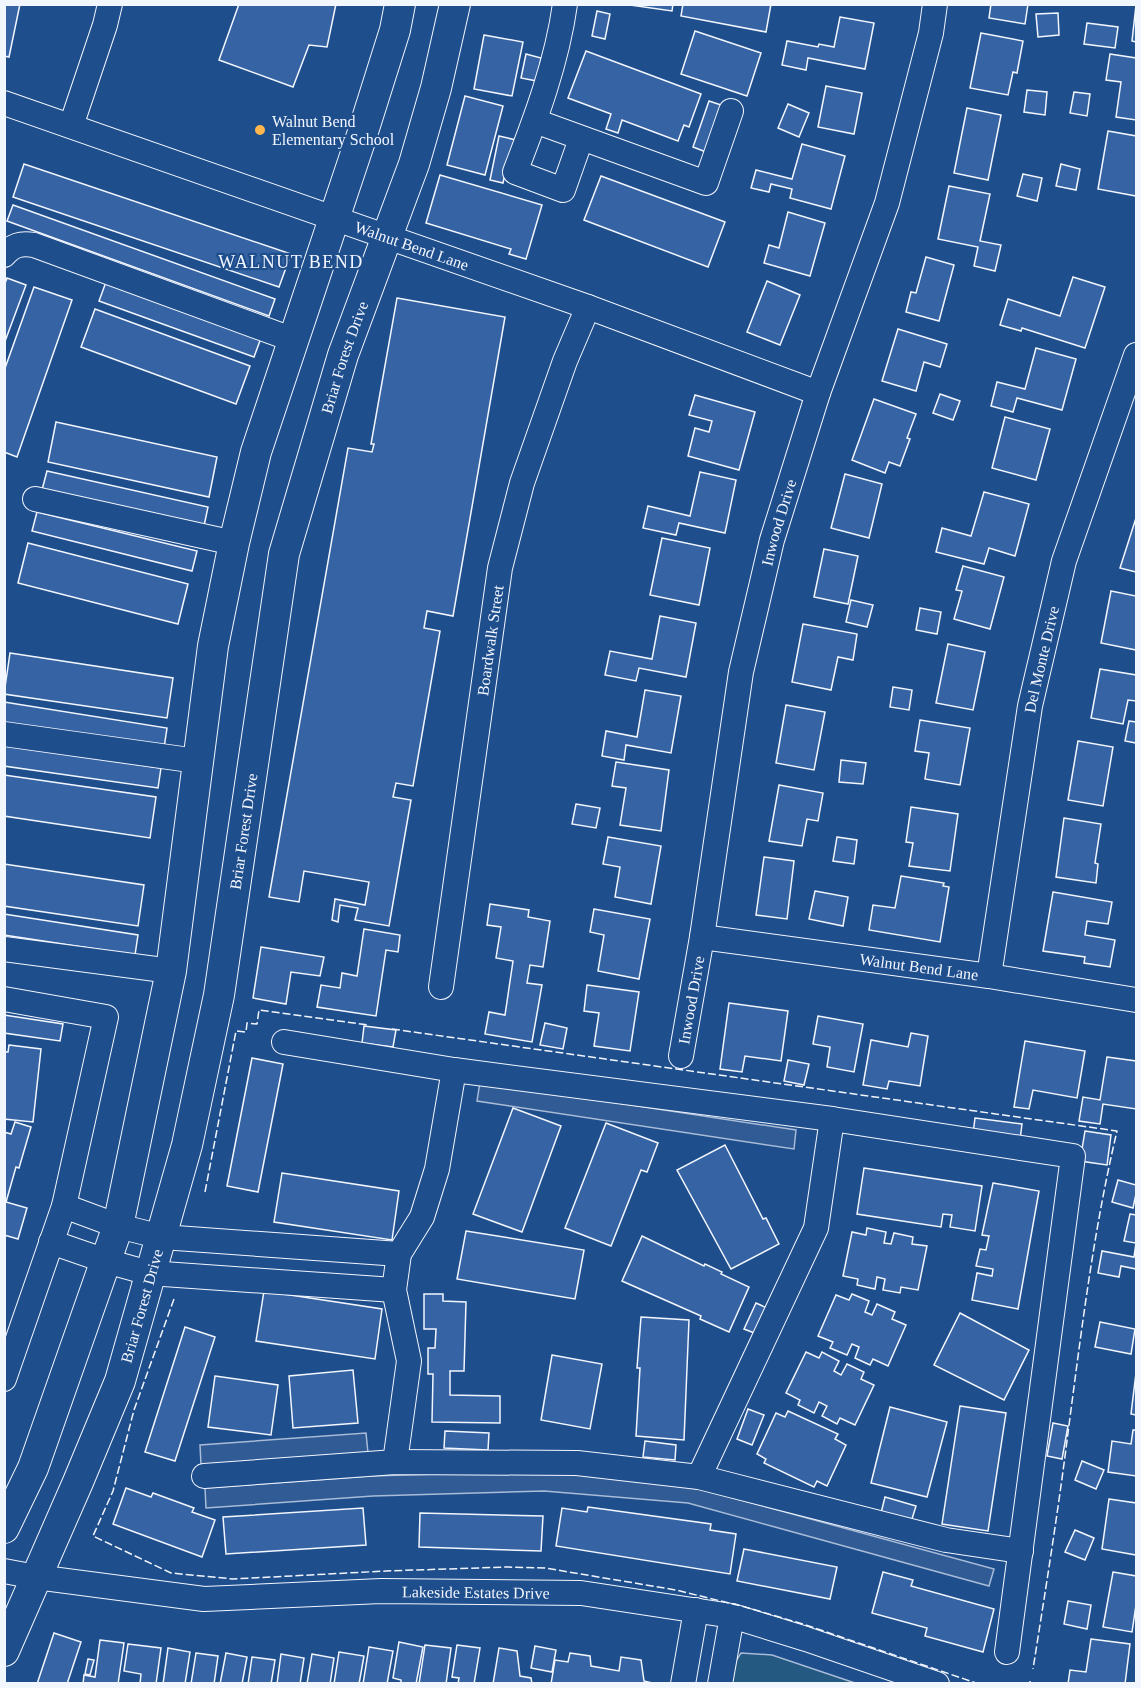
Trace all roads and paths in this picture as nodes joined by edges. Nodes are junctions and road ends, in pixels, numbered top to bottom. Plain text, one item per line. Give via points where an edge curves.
1 (110, 4) edge
2 (400, 4) edge
3 (455, 4) edge
4 (565, 4) edge
5 (935, 4) edge
6 (4, 103) edge
7 (731, 111) dead end
8 (535, 122) junction
9 (71, 126) junction
10 (581, 139) junction
11 (335, 219) junction
12 (387, 237) junction
13 (4, 255) edge
14 (588, 307) junction
15 (294, 340) junction
16 (1137, 355) edge
17 (818, 393) junction
18 (35, 499) dead end
19 (234, 543) junction
20 (4, 734) edge
21 (197, 761) junction
22 (702, 937) junction
23 (4, 949) edge
24 (171, 971) junction
25 (989, 976) junction
26 (441, 987) dead end
27 (4, 999) edge
28 (1137, 1000) edge
29 (284, 1042) dead end
30 (681, 1056) dead end
31 (454, 1070) junction
32 (832, 1119) junction
33 (64, 1206) junction
34 (118, 1226) junction
35 (162, 1237) junction
36 (51, 1242) junction
37 (399, 1254) junction
38 (106, 1261) junction
39 (149, 1273) junction
40 (394, 1290) junction
41 (4, 1379) edge
42 (394, 1462) junction
43 (204, 1476) dead end
44 (699, 1477) junction
45 (4, 1528) edge
46 (1021, 1551) junction
47 (4, 1571) edge
48 (36, 1577) junction
49 (696, 1610) junction
50 (732, 1617) junction
51 (4, 1651) edge
52 (1007, 1652) dead end
53 (683, 1683) edge
54 (720, 1683) edge
55 (937, 1683) edge

1 - 9 street
2 - 11 main road
3 - 12 main road, Briar Forest Drive via 436,88
4 - 8 street
5 - 17 street, Inwood Drive via 887,203
6 - 9 street, Walnut Bend Lane
7 - 10 street via 706,183
8 - 10 street
8 - 10 street via 515,172 553,187 563,190
9 - 11 street, Walnut Bend Lane
11 - 12 street, Walnut Bend Lane
11 - 15 main road
12 - 14 street, Walnut Bend Lane
12 - 35 main road, Briar Forest Drive via 343,356 284,554 219,995 187,1145
13 - 15 street via 22,243 33,245
14 - 17 street, Walnut Bend Lane
14 - 26 street, Boardwalk Street via 522,483 500,568
15 - 19 main road via 256,452
16 - 25 street, Del Monte Drive via 1064,561 1030,706
17 - 22 street, Inwood Drive via 772,540 741,672
18 - 19 street
19 - 21 main road via 213,646
20 - 21 street
21 - 24 main road
22 - 25 street, Walnut Bend Lane
22 - 30 street, Inwood Drive
23 - 24 street
24 - 34 main road
25 - 28 street, Walnut Bend Lane
27 - 33 street via 106,1017
29 - 31 street
31 - 32 street
31 - 37 street via 437,1169 422,1217
32 - 44 street via 816,1228
32 - 46 street via 1072,1156
33 - 34 street
33 - 36 street
34 - 35 street
34 - 38 main road
35 - 37 street
35 - 39 main road, Briar Forest Drive
36 - 38 street
36 - 41 street
37 - 40 street
38 - 39 street
38 - 45 main road via 33,1468
39 - 40 street
39 - 48 main road, Briar Forest Drive via 120,1381
40 - 42 street via 410,1361
42 - 43 street
42 - 44 street via 577,1463
44 - 46 street via 946,1540
46 - 52 street
47 - 48 street, Lakeside Estates Drive
48 - 49 street, Lakeside Estates Drive via 204,1599 381,1591 580,1593
48 - 51 main road, Briar Forest Drive
49 - 50 street, Lakeside Estates Drive
49 - 53 street
50 - 54 street
50 - 55 street, Lakeside Estates Drive

